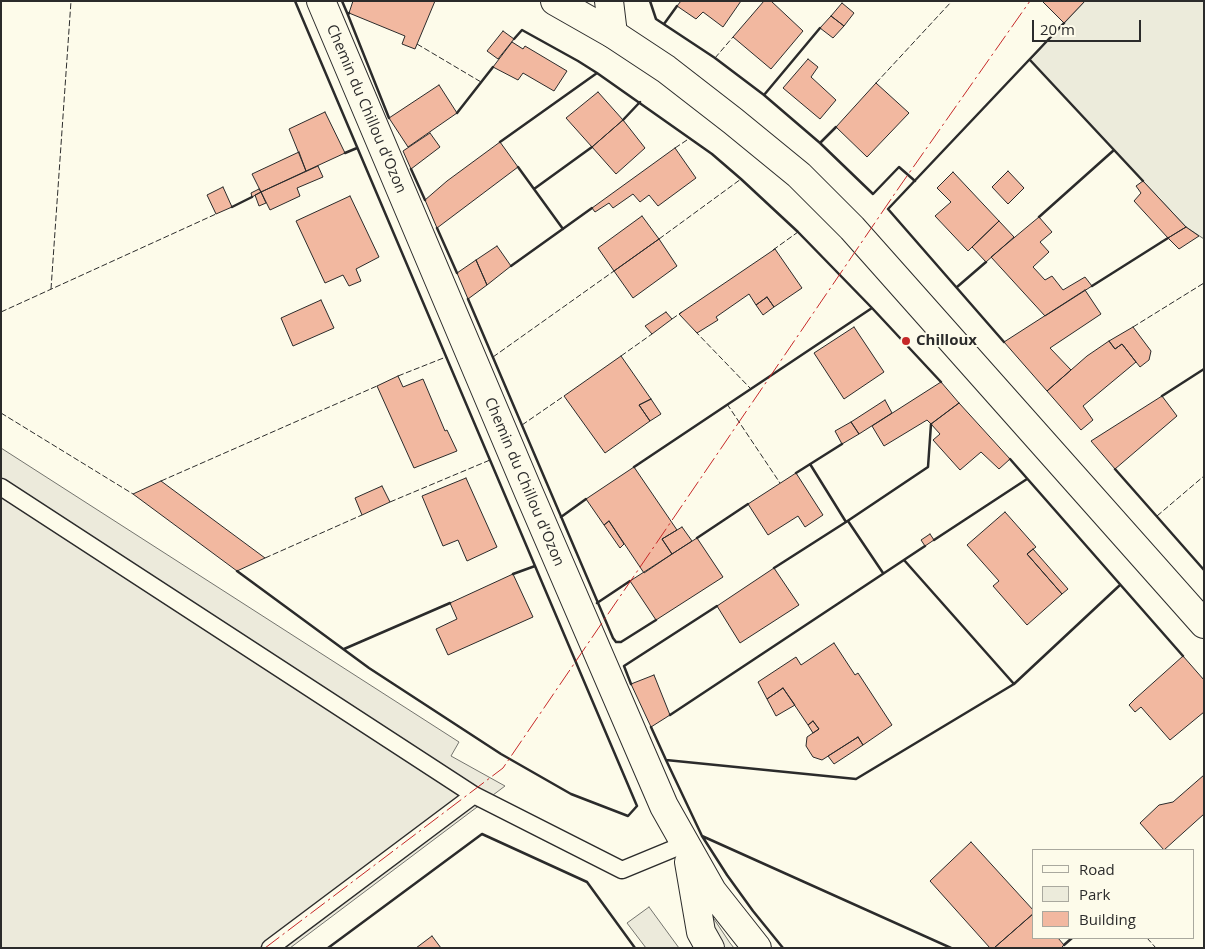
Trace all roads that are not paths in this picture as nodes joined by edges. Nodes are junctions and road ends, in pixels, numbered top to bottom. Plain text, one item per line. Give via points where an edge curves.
1 (321, 1) edge
2 (555, 1) edge
3 (609, 1) edge
4 (613, 34) junction
5 (1, 487) edge
6 (1204, 624) edge
7 (474, 795) junction
8 (685, 844) junction
9 (270, 948) edge
10 (710, 948) edge
11 (757, 948) edge

1 - 8 street, Chemin du Chillou d'Ozon via 528,493 664,806
2 - 4 street
3 - 4 street
4 - 6 street via 733,120 806,182 890,270
5 - 7 lane
7 - 8 lane via 622,870
7 - 9 lane
8 - 10 street via 701,932
8 - 11 street, Chemin du Chillou d'Ozon via 712,891

